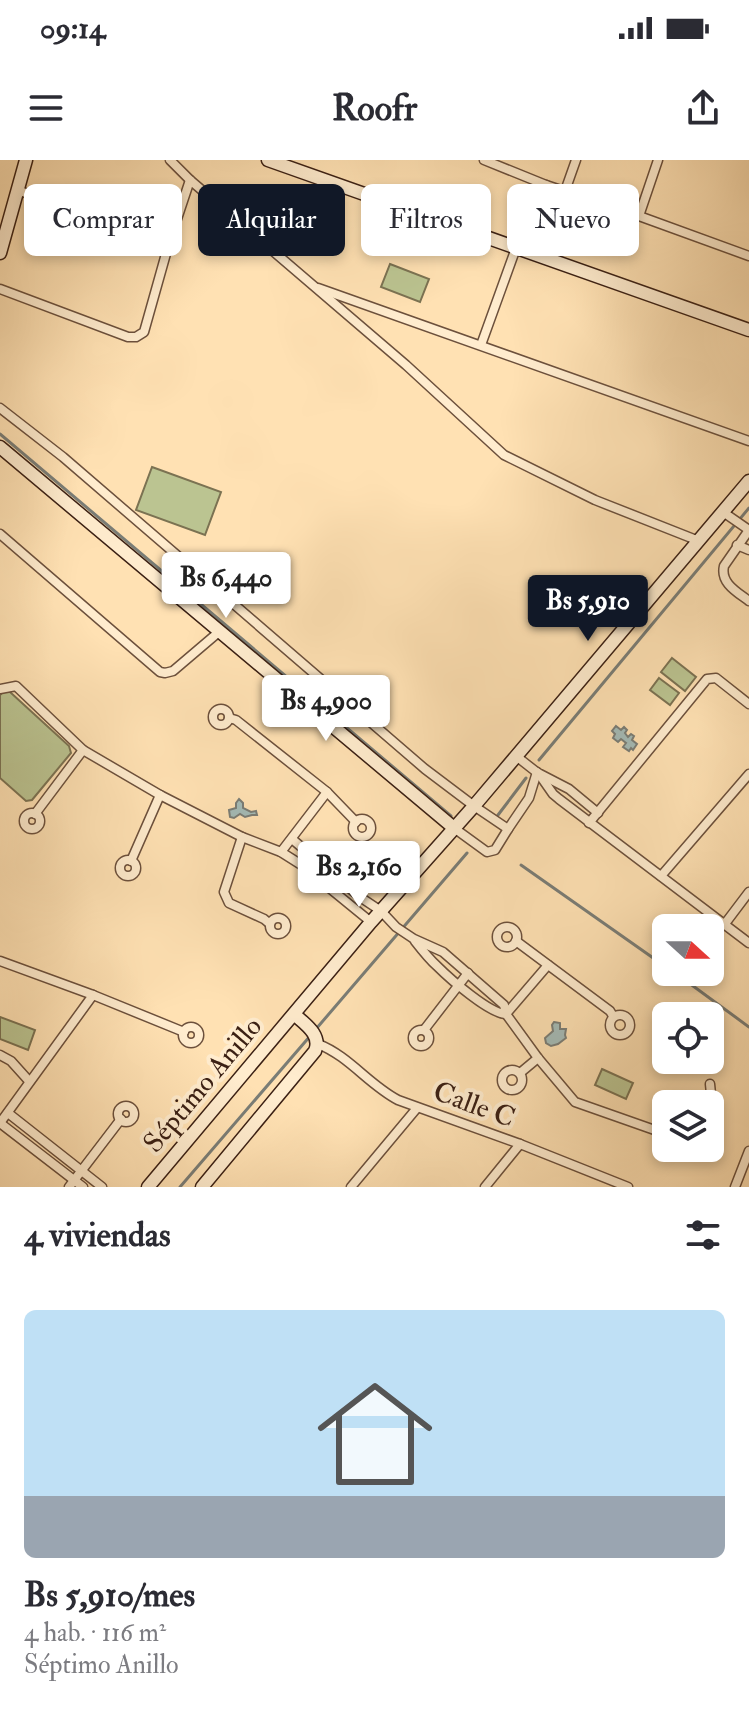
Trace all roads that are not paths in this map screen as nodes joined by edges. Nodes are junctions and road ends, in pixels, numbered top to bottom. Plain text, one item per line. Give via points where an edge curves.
1 (26, 160) edge
2 (170, 160) edge
3 (268, 160) edge
4 (484, 160) edge
5 (576, 160) edge
6 (658, 160) edge
7 (190, 180) junction
8 (544, 184) edge
9 (567, 184) edge
10 (17, 190) junction
11 (24, 192) edge
12 (182, 204) edge
13 (639, 216) joint
14 (507, 244) edge
15 (0, 253) edge
16 (165, 256) edge
17 (517, 256) edge
18 (540, 256) edge
19 (749, 256) edge
20 (314, 286) junction
21 (0, 289) edge
22 (749, 330) edge
23 (481, 345) junction
24 (0, 408) edge
25 (749, 441) edge
26 (2, 451) edge
27 (749, 481) edge
28 (731, 518) junction
29 (749, 530) edge
30 (0, 534) edge
31 (699, 541) junction
32 (737, 545) junction
33 (749, 550) edge
34 (749, 601) edge
35 (220, 631) junction
36 (0, 689) edge
37 (749, 704) edge
38 (229, 718) dead end
39 (83, 750) junction
40 (516, 756) junction
41 (538, 773) junction
42 (749, 774) edge
43 (327, 792) junction
44 (160, 795) junction
45 (474, 806) junction
46 (598, 813) junction
47 (35, 814) dead end
48 (356, 822) dead end
49 (589, 823) junction
50 (454, 828) junction
51 (508, 829) junction
52 (242, 837) junction
53 (292, 839) junction
54 (281, 852) junction
55 (131, 861) dead end
56 (661, 876) junction
57 (749, 892) edge
58 (381, 911) junction
59 (710, 914) edge
60 (371, 922) junction
61 (270, 924) dead end
62 (724, 925) joint
63 (411, 938) junction
64 (516, 941) dead end
65 (749, 943) edge
66 (0, 961) edge
67 (548, 965) junction
68 (468, 973) junction
69 (459, 985) junction
70 (93, 995) junction
71 (506, 1014) junction
72 (295, 1015) junction
73 (613, 1016) dead end
74 (424, 1030) dead end
75 (184, 1032) dead end
76 (315, 1038) junction
77 (0, 1055) edge
78 (538, 1058) junction
79 (520, 1073) dead end
80 (29, 1081) junction
81 (710, 1084) dead end
82 (711, 1090) edge
83 (417, 1108) junction
84 (8, 1113) junction
85 (121, 1119) dead end
86 (0, 1123) edge
87 (652, 1129) edge
88 (520, 1144) junction
89 (749, 1151) edge
90 (747, 1161) edge
91 (82, 1170) junction
92 (72, 1183) edge
93 (622, 1186) edge
94 (83, 1187) edge
95 (102, 1187) edge
96 (148, 1187) edge
97 (202, 1187) edge
98 (351, 1187) edge
99 (485, 1187) edge
100 (735, 1187) edge

1 - 10 main road
2 - 7 street
3 - 14 main road
4 - 8 street
5 - 9 street
6 - 13 street
7 - 12 street
7 - 20 street
10 - 11 street
10 - 15 main road
13 - 19 street
16 - 21 street via 144,332 136,337
17 - 23 street
18 - 22 main road
20 - 23 street
20 - 31 street via 504,455 595,500
23 - 25 street
24 - 45 street
26 - 35 main road
27 - 28 main road, Séptimo Anillo
28 - 29 street
28 - 31 main road, Séptimo Anillo
29 - 32 street
30 - 35 street via 160,672 173,671
31 - 40 main road, Séptimo Anillo
32 - 33 street
32 - 34 street via 722,573 725,582
35 - 50 main road
36 - 39 street via 16,686
37 - 46 street via 716,678 707,679
38 - 43 street
39 - 44 street
39 - 47 street
40 - 41 street
40 - 45 main road, Séptimo Anillo
41 - 46 street
41 - 49 street via 553,794
41 - 51 street
42 - 56 street
43 - 48 street
43 - 53 street
44 - 52 street
44 - 55 street
45 - 50 main road, Séptimo Anillo
45 - 51 street
46 - 49 street
49 - 56 street
50 - 51 street via 487,852 495,850
50 - 58 main road, Séptimo Anillo
52 - 54 street
52 - 61 street via 225,898
53 - 54 street
53 - 58 street
54 - 60 street
56 - 59 street
57 - 62 street
58 - 60 main road, Séptimo Anillo
58 - 63 street
60 - 72 main road, Séptimo Anillo
62 - 65 street
63 - 68 street via 441,951
63 - 69 street
64 - 67 street
66 - 70 street
67 - 71 street
67 - 73 street
68 - 69 street
68 - 71 street via 504,1005
69 - 71 street via 497,1014
69 - 74 street
70 - 75 street
70 - 80 street
71 - 78 street
72 - 76 main road, Séptimo Anillo
72 - 96 main road, Séptimo Anillo
76 - 83 street, Calle C via 388,1095
76 - 97 main road via 315,1051
77 - 80 street
78 - 79 street
78 - 87 street via 575,1102
80 - 84 street
81 - 82 street
83 - 88 street, Calle C
83 - 98 street
84 - 86 street
84 - 91 street
85 - 91 street
86 - 92 street
88 - 93 street, Calle C
88 - 99 street
89 - 90 street
90 - 100 street
91 - 92 street
91 - 95 street
92 - 94 street

